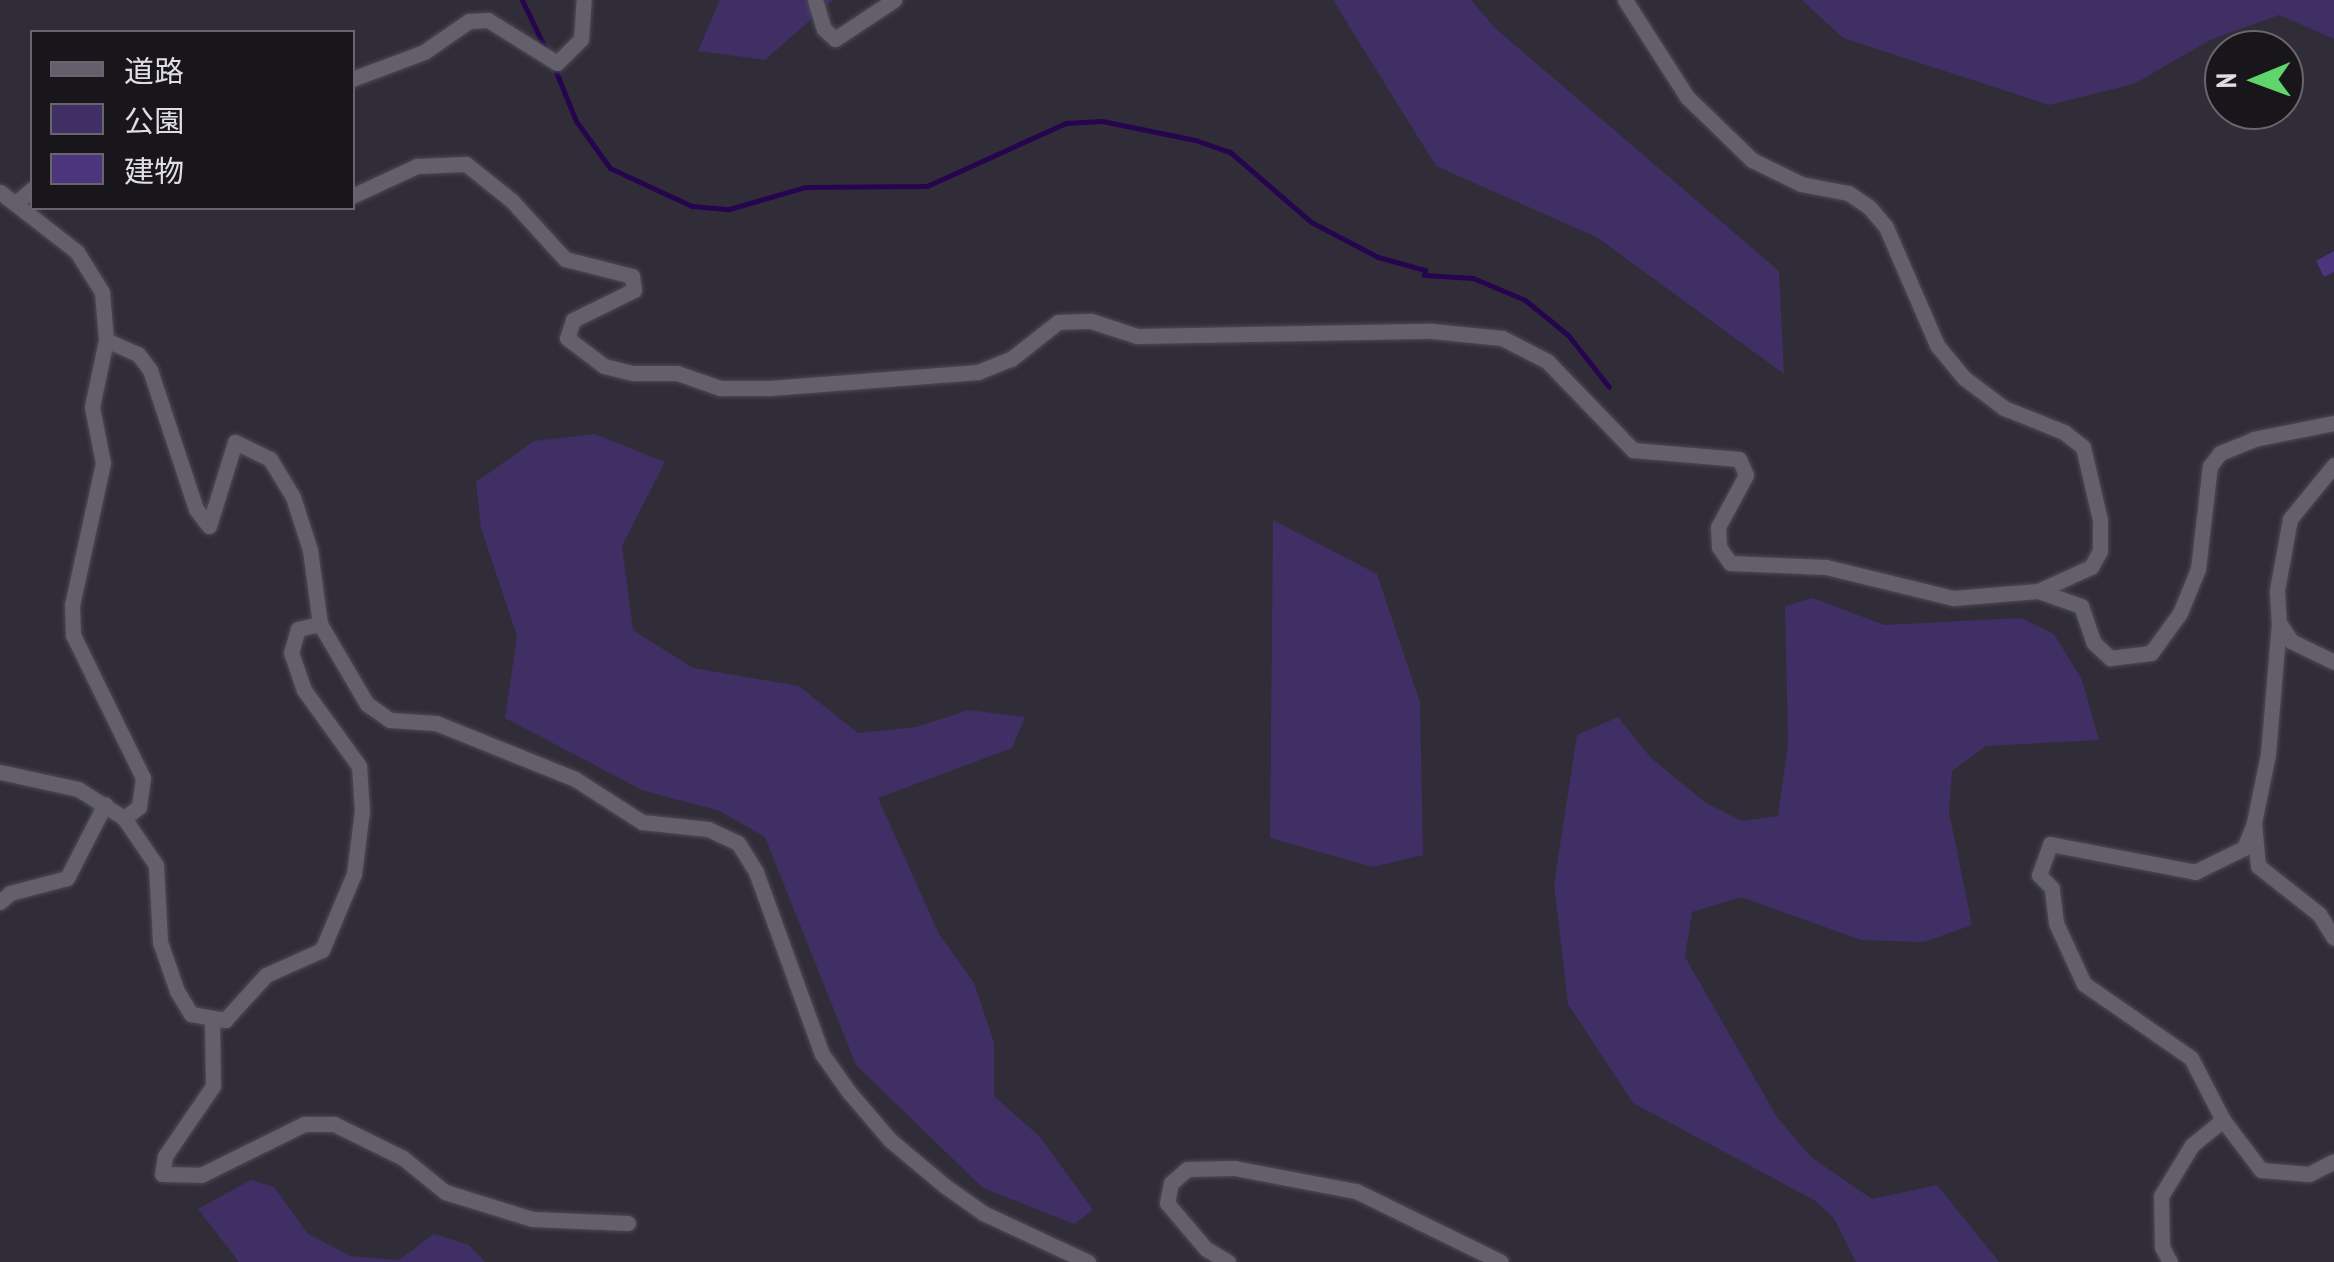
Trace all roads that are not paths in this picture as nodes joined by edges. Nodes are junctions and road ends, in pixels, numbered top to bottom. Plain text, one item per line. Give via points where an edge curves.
1 (584, 0) edge
2 (816, 0) edge
3 (894, 0) edge
4 (1625, 0) edge
5 (355, 78) edge
6 (30, 190) edge
7 (0, 192) edge
8 (355, 195) edge
9 (16, 202) junction
10 (106, 340) junction
11 (2334, 423) edge
12 (2334, 465) edge
13 (2038, 591) junction
14 (2280, 623) junction
15 (320, 624) junction
16 (2334, 662) edge
17 (0, 772) edge
18 (105, 804) junction
19 (124, 818) junction
20 (2254, 823) junction
21 (0, 902) edge
22 (2334, 938) edge
23 (212, 1021) junction
24 (2223, 1120) junction
25 (2334, 1161) edge
26 (628, 1223) dead end
27 (1088, 1262) edge
28 (1228, 1262) edge
29 (1501, 1262) edge
30 (2170, 1262) edge

1 - 5 street via 581,39 557,63 488,20 469,22 424,52
2 - 3 street via 824,29 835,39
4 - 13 street via 1687,97 1752,160 1869,206 1886,227 1937,345 1964,378 2004,408 2064,432 2083,447 2100,520 2100,551 2091,568
6 - 9 street
7 - 9 street
8 - 13 street via 417,166 466,164 565,259 632,276 634,290 573,320 568,338 584,354 604,366 677,373 720,388 978,372 1011,359 1058,322 1091,321 1137,336 1432,331 1502,338 1547,361 1634,450 1739,459 1746,476 1718,527 1719,548 1730,563 1826,568 1953,598
9 - 10 street via 90,270 102,292
10 - 15 street via 138,354 150,370 196,509 209,526 235,442 270,459 293,497 310,550
10 - 19 street via 92,407 103,462 72,605 73,636 144,778 139,807
11 - 13 street via 2254,439 2210,466 2198,569 2180,613 2151,653 2110,658 2094,642 2082,606
12 - 14 street via 2290,518 2281,549
14 - 16 street via 2291,641
14 - 20 street
15 - 23 street via 298,629 291,653 304,690 359,766 362,810 354,874 322,950 266,975 240,1010
15 - 27 street via 366,704 390,720 436,724 576,779 642,822 708,830 738,843 756,872 822,1054 849,1092 890,1140 944,1186 984,1213
17 - 18 street via 78,789
18 - 19 street
18 - 21 street via 67,878
19 - 23 street via 156,864 160,942 177,991 190,1014
20 - 22 street via 2258,866 2320,914
20 - 24 street via 2244,848 2195,872 2050,844 2039,875 2052,888 2056,923 2084,984 2191,1058
23 - 26 street via 213,1086 165,1156 162,1174 200,1175 304,1124 334,1124 403,1158 445,1192 532,1219
24 - 25 street via 2262,1170 2309,1174
24 - 30 street via 2192,1146 2161,1196 2162,1247
28 - 29 street via 1206,1249 1167,1203 1171,1183 1186,1169 1234,1168 1356,1191

